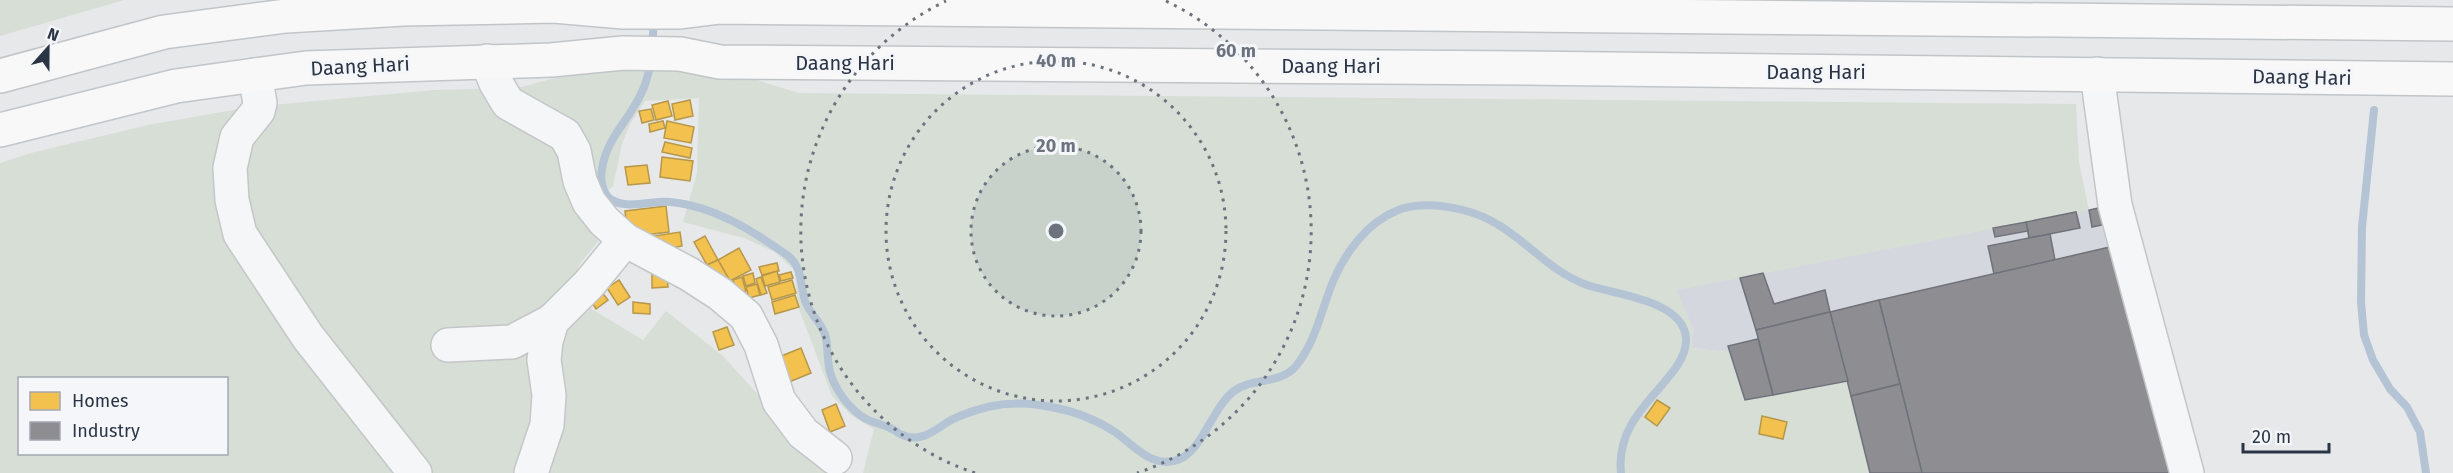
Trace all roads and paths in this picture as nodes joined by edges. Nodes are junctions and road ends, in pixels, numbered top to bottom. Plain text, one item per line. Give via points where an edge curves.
1 (1524, 7) edge
2 (272, 9) edge
3 (1569, 16) junction
4 (2453, 24) edge
5 (487, 61) junction
6 (1570, 68) junction
7 (2097, 74) junction
8 (255, 75) junction
9 (0, 76) edge
10 (2453, 79) edge
11 (0, 130) edge
12 (625, 240) junction
13 (552, 321) junction
14 (448, 345) dead end
15 (835, 458) dead end
16 (415, 473) edge
17 (531, 473) edge
18 (2187, 473) edge

1 - 2 main road via 720,7 680,12 554,6
1 - 3 main road
2 - 9 main road via 164,32
3 - 4 main road
3 - 6 main road
5 - 6 main road, Daang Hari via 680,54 720,62
5 - 8 main road, Daang Hari via 306,68
5 - 12 street via 508,103 565,135 574,151 589,202
6 - 7 main road, Daang Hari
7 - 10 main road, Daang Hari
7 - 18 street via 2115,205
8 - 11 main road, Daang Hari via 176,86
8 - 16 street via 258,111 237,137 230,168 240,234 308,337
12 - 13 street
12 - 15 street via 720,294 746,316 761,345 779,401 803,433
13 - 14 street via 512,342
13 - 17 street via 544,360 549,395 547,425

